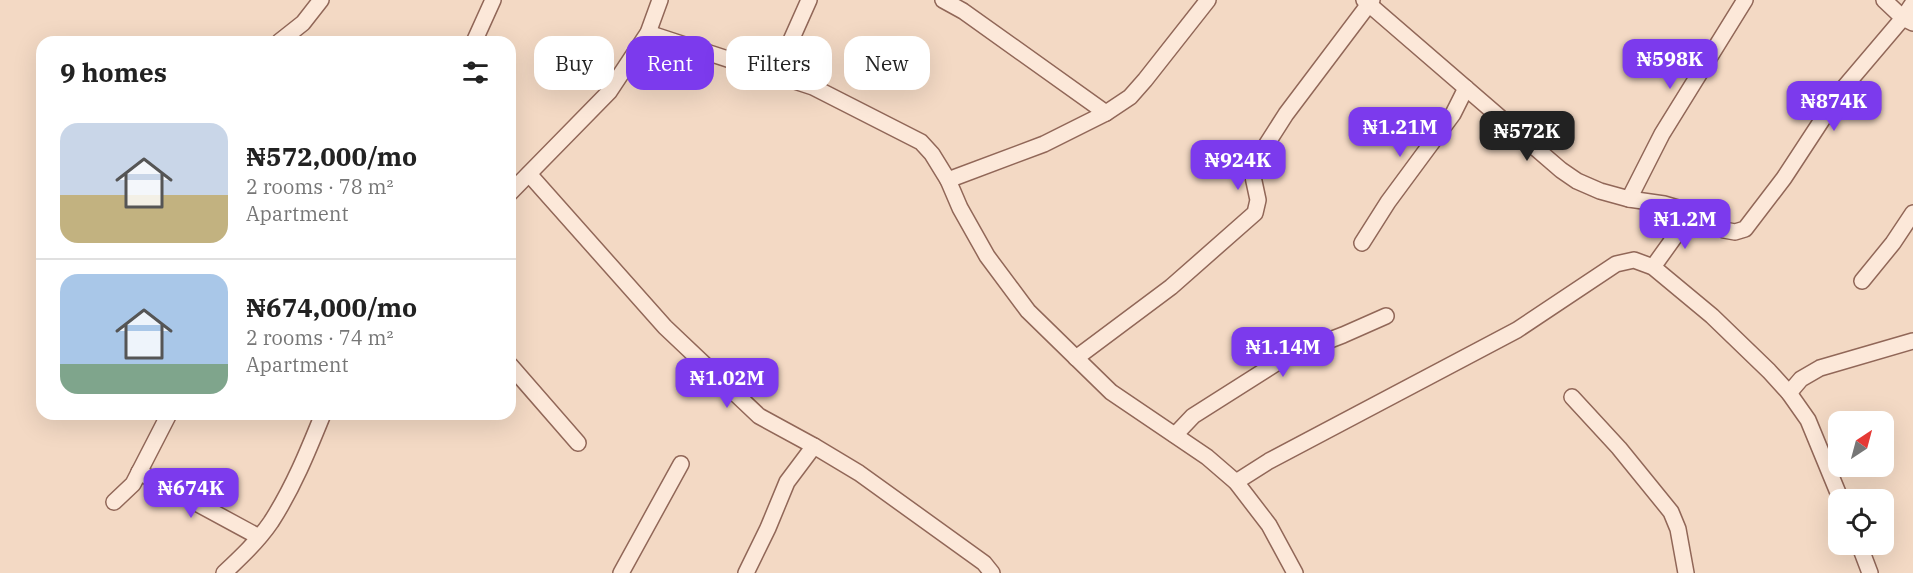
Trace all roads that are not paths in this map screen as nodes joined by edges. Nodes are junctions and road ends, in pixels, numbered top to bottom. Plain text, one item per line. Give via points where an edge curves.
1 (321, 0) edge
2 (493, 0) edge
3 (660, 0) edge
4 (809, 0) edge
5 (943, 0) edge
6 (1208, 0) edge
7 (1745, 0) edge
8 (1884, 0) edge
9 (1369, 1) edge
10 (1913, 3) edge
11 (1908, 20) edge
12 (648, 33) junction
13 (287, 36) edge
14 (477, 36) edge
15 (793, 36) edge
16 (726, 58) edge
17 (1466, 88) junction
18 (819, 90) edge
19 (1106, 113) junction
20 (529, 174) junction
21 (948, 180) junction
22 (516, 187) edge
23 (1629, 199) junction
24 (1913, 213) edge
25 (1691, 214) junction
26 (1362, 243) dead end
27 (1653, 267) junction
28 (1862, 281) dead end
29 (1386, 316) dead end
30 (1913, 341) edge
31 (1076, 358) junction
32 (516, 372) edge
33 (1789, 393) junction
34 (1572, 397) dead end
35 (166, 420) edge
36 (320, 420) edge
37 (1175, 435) junction
38 (578, 443) dead end
39 (814, 446) junction
40 (681, 464) dead end
41 (139, 472) junction
42 (1236, 482) junction
43 (1836, 489) edge
44 (114, 502) dead end
45 (259, 537) junction
46 (1863, 555) edge
47 (224, 573) edge
48 (621, 573) edge
49 (746, 573) edge
50 (992, 573) edge
51 (1295, 573) edge
52 (1686, 573) edge
53 (1870, 573) edge

1 - 13 street
2 - 14 street
3 - 12 street
4 - 15 street
5 - 19 street
6 - 19 street via 1130,97
7 - 23 street via 1662,134
8 - 11 street
9 - 17 street
9 - 31 street via 1256,161 1252,172 1258,200 1255,213 1171,287
10 - 11 street
11 - 25 street via 1841,91 1745,229 1724,230
12 - 16 street
12 - 20 street via 609,92
17 - 23 street via 1577,182
17 - 26 street via 1453,114
18 - 21 street via 921,142
19 - 21 street via 1044,144
20 - 22 street
20 - 39 street via 665,327 759,416
21 - 31 street via 987,256 1028,311
23 - 25 street via 1664,204
24 - 28 street
25 - 27 street
27 - 33 street via 1712,316
27 - 42 street via 1634,260 1616,264 1517,330 1269,460
29 - 37 street via 1286,357 1192,416
30 - 33 street via 1820,368
31 - 37 street via 1111,393
32 - 38 street
33 - 43 street via 1808,420
34 - 52 street via 1671,512
35 - 41 street
36 - 45 street via 289,490
37 - 42 street
39 - 49 street via 787,482
39 - 50 street via 859,473 984,563
40 - 48 street
41 - 44 street
41 - 45 street
42 - 51 street via 1269,525
45 - 47 street
46 - 53 street

